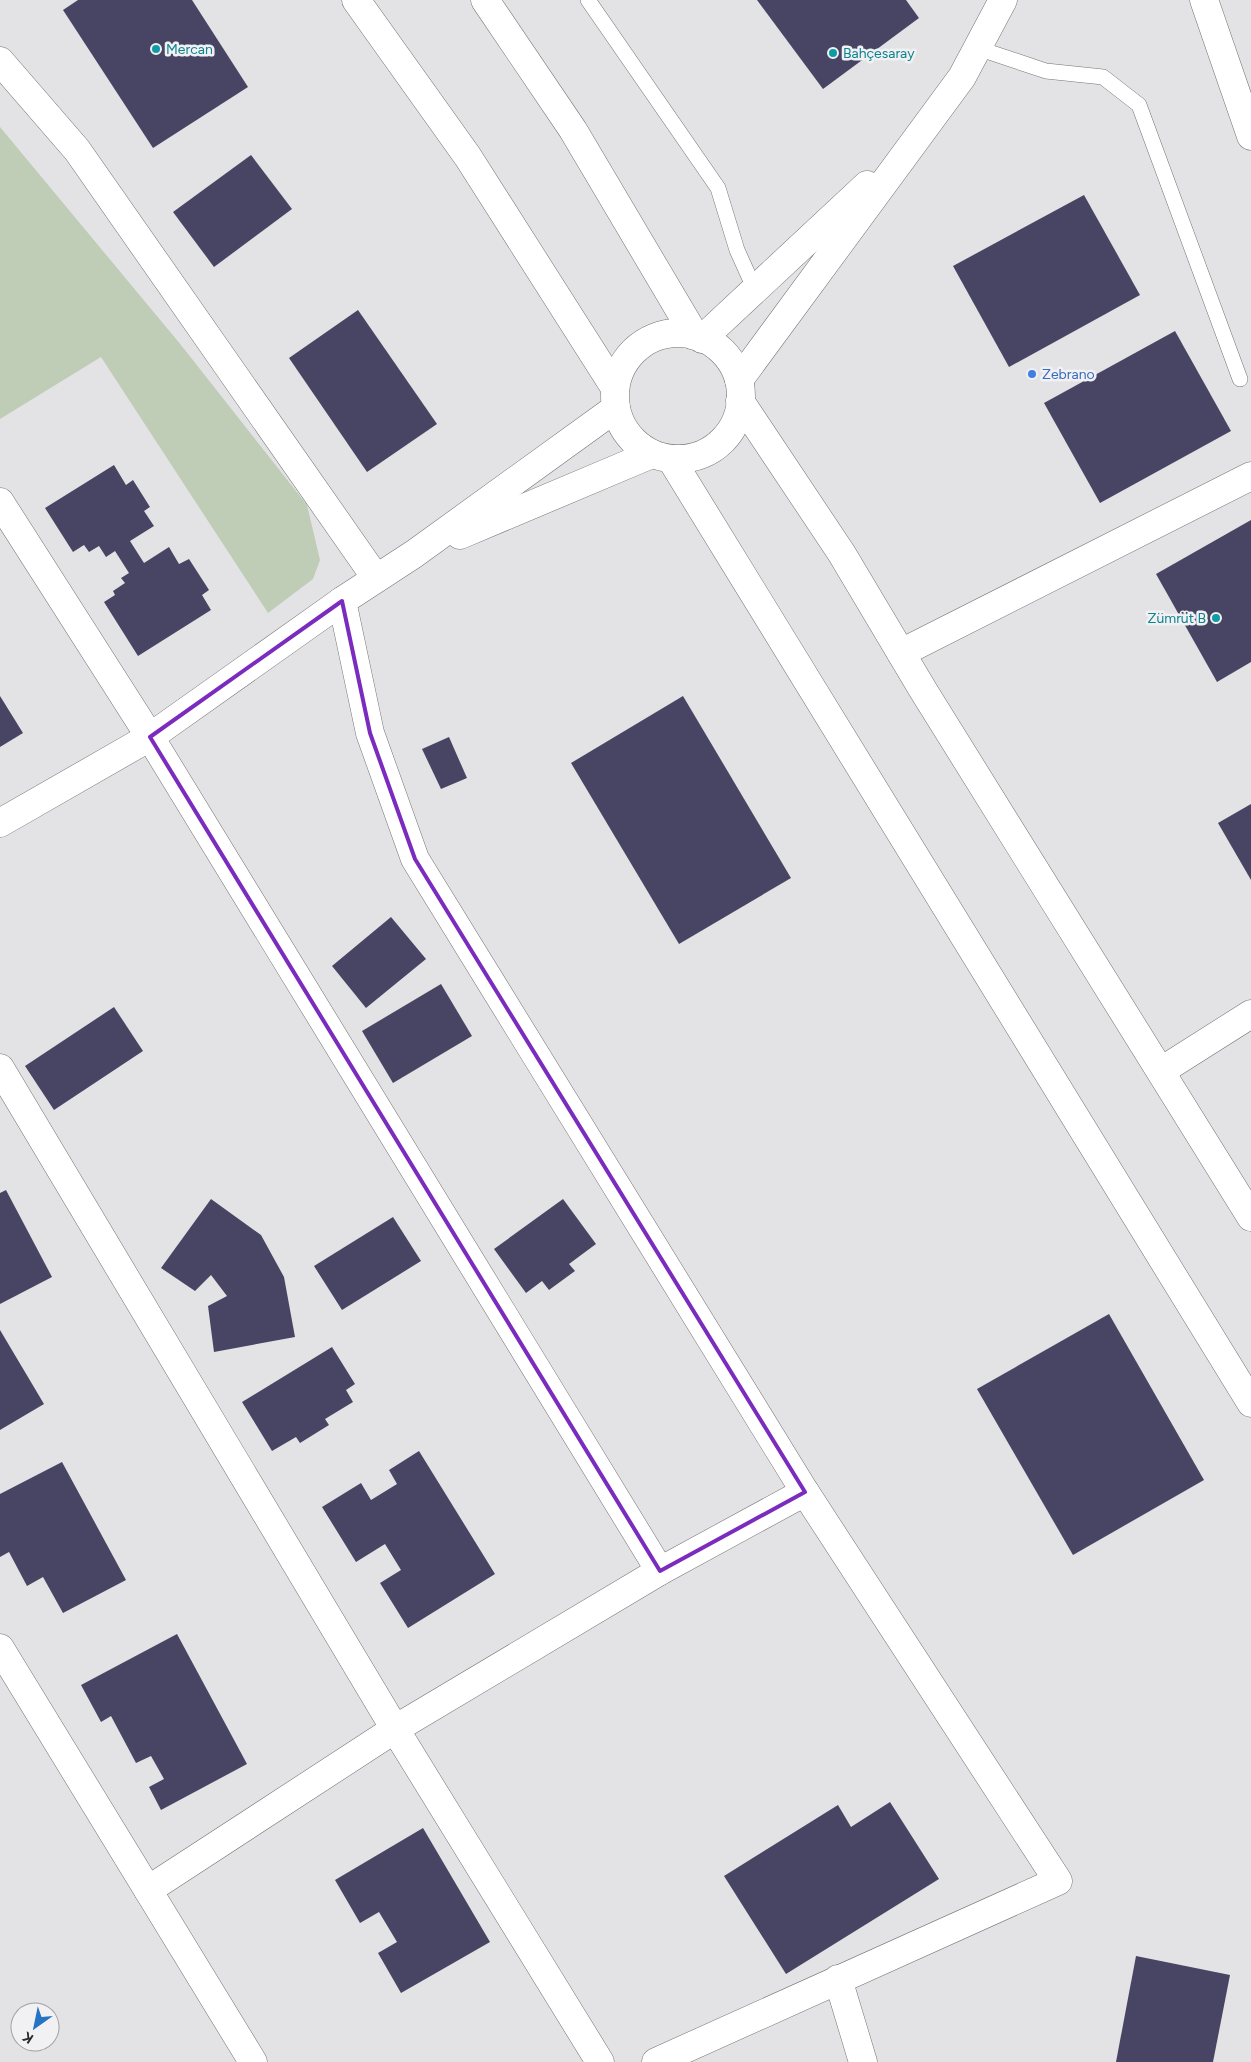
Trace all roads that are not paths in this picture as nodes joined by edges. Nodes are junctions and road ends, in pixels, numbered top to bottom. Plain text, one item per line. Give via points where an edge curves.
1 (356, 0) edge
2 (485, 0) edge
3 (588, 0) edge
4 (1002, 0) edge
5 (1204, 0) edge
6 (977, 48) junction
7 (0, 61) edge
8 (1251, 136) edge
9 (916, 140) junction
10 (754, 290) junction
11 (698, 337) junction
12 (1240, 380) dead end
13 (740, 390) junction
14 (615, 398) junction
15 (661, 457) junction
16 (1251, 476) edge
17 (0, 502) edge
18 (414, 554) junction
19 (376, 578) junction
20 (342, 601) junction
21 (901, 653) junction
22 (150, 737) junction
23 (0, 823) edge
24 (1251, 1014) edge
25 (0, 1068) edge
26 (1161, 1071) junction
27 (1251, 1217) edge
28 (1251, 1403) edge
29 (805, 1492) junction
30 (660, 1571) junction
31 (0, 1648) edge
32 (395, 1729) junction
33 (148, 1890) junction
34 (838, 1979) junction
35 (253, 2062) edge
36 (600, 2062) edge
37 (656, 2062) edge
38 (863, 2062) edge

1 - 14 street via 468,156
2 - 11 street via 573,130
3 - 10 lane via 718,188 737,250
4 - 6 street
5 - 8 street
6 - 9 street via 962,77
6 - 12 lane via 1046,71 1103,76 1139,105
7 - 19 street via 78,150
9 - 10 street
9 - 13 street
10 - 11 street
11 - 13 street via 714,345 729,360
11 - 14 street via 673,333 652,338 634,350 621,368
13 - 15 street via 736,421 726,438 710,451 691,458
13 - 21 street
14 - 15 street via 622,427 635,442
14 - 18 street
15 - 18 street
15 - 28 street
16 - 21 street
17 - 22 street
18 - 19 street
19 - 20 street
20 - 22 street
20 - 29 street via 370,733 415,859
21 - 26 street
22 - 23 street
22 - 30 street
24 - 26 street
25 - 32 street
26 - 27 street
29 - 30 street
29 - 34 street via 1058,1881
30 - 32 street
31 - 33 street
32 - 33 street
32 - 36 street
33 - 35 street
34 - 37 street
34 - 38 street

